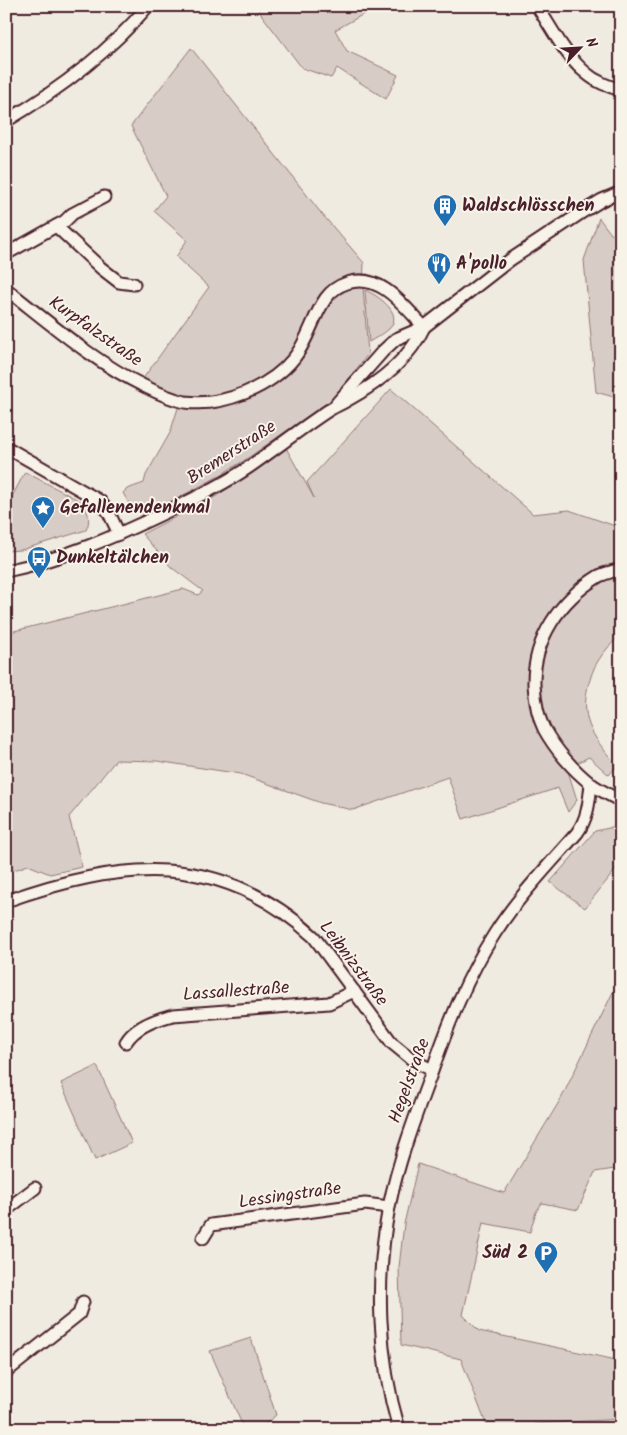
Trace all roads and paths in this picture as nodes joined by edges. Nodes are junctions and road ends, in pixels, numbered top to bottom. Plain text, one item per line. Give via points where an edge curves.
1 (148, 6) edge
2 (538, 6) edge
3 (621, 90) edge
4 (6, 121) edge
5 (621, 192) edge
6 (104, 197) dead end
7 (56, 226) junction
8 (6, 254) edge
9 (134, 284) dead end
10 (6, 289) edge
11 (424, 327) junction
12 (332, 408) junction
13 (6, 447) edge
14 (119, 534) junction
15 (621, 569) edge
16 (6, 571) edge
17 (591, 784) junction
18 (621, 801) edge
19 (6, 901) edge
20 (354, 990) junction
21 (126, 1042) dead end
22 (432, 1070) junction
23 (35, 1188) dead end
24 (389, 1207) junction
25 (6, 1210) edge
26 (203, 1238) dead end
27 (83, 1302) dead end
28 (6, 1372) edge
29 (399, 1429) edge

1 - 4 street via 86,67 58,89
2 - 3 street via 585,72
5 - 11 street, Bremerstraße via 584,211 510,260
6 - 7 street
7 - 8 street
7 - 9 street via 119,282
10 - 11 street, Kurpfalzstraße via 95,358 153,391 184,402 238,396 260,386 294,358 330,293 355,280 366,280 386,290
11 - 12 street, Bremerstraße via 396,339
11 - 12 street, Bremerstraße via 409,354 396,366
12 - 14 street, Bremerstraße via 248,468 191,500
13 - 14 street via 100,501
14 - 16 street, Bremerstraße via 45,562
15 - 17 street via 601,576 576,593 556,614 542,640 534,670 535,702 544,728 557,749
17 - 18 street
17 - 22 street, Hegelstraße via 584,824 514,907 485,949 461,995
19 - 20 street, Leibnizstraße via 58,884 116,872 163,870 201,875 251,891 284,912 314,937
20 - 21 street, Lassallestraße via 329,1003 173,1014 135,1031
20 - 22 street, Leibnizstraße via 392,1043 414,1061
22 - 24 street, Hegelstraße
23 - 25 street
24 - 26 street, Lessingstraße via 365,1204 211,1225
24 - 29 street, Hegelstraße via 382,1268 381,1317 391,1400
27 - 28 street via 79,1314

